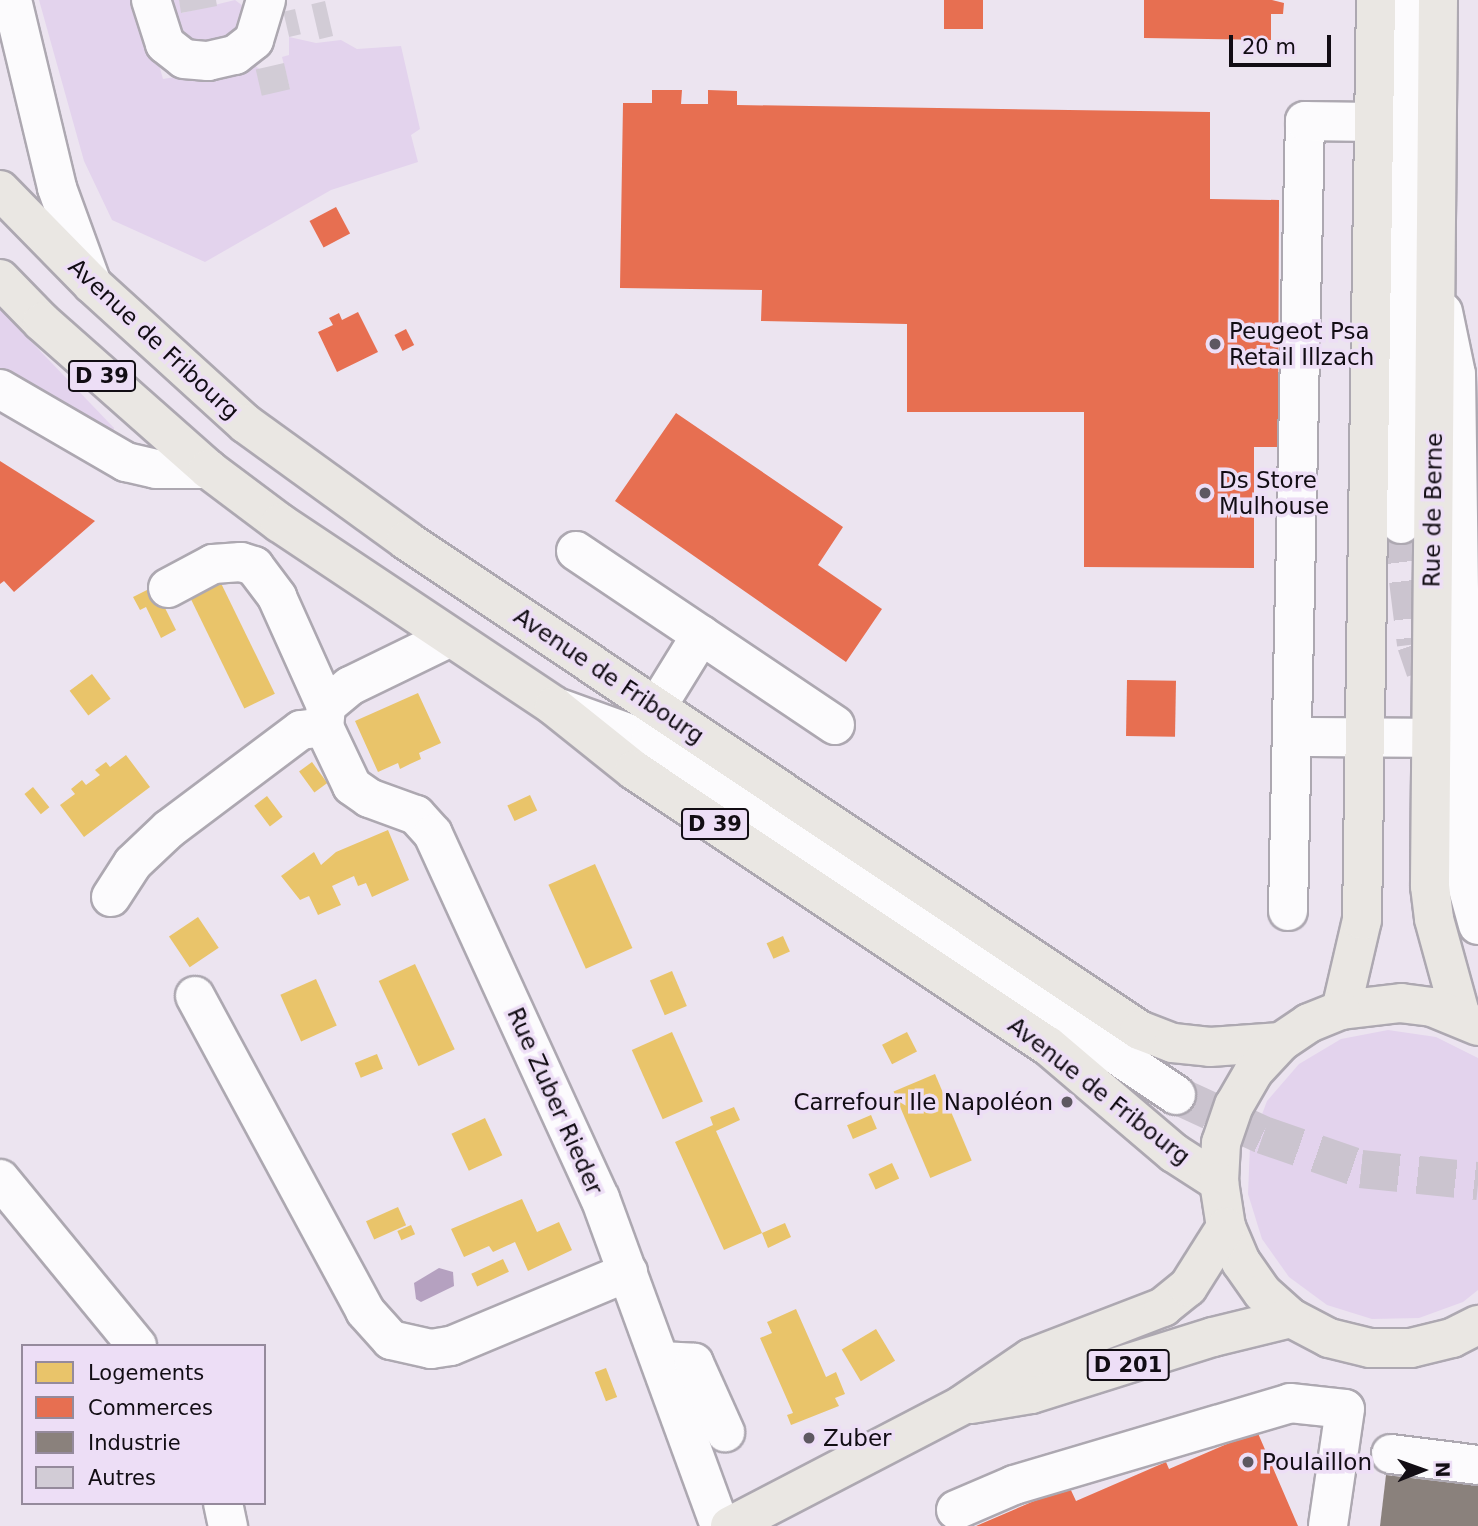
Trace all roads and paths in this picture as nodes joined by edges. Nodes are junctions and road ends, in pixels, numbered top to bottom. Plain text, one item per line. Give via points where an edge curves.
1 (151, 0) edge
2 (266, 0) edge
3 (1376, 0) edge
4 (1406, 0) edge
5 (1438, 0) edge
6 (10, 15) edge
7 (1373, 122) junction
8 (0, 190) edge
9 (1435, 278) junction
10 (0, 279) edge
11 (92, 284) junction
12 (0, 389) edge
13 (1457, 431) junction
14 (208, 469) junction
15 (1478, 477) edge
16 (1401, 524) tunnel mouth
17 (576, 551) dead end
18 (168, 588) dead end
19 (701, 635) junction
20 (449, 638) junction
21 (554, 706) junction
22 (656, 708) junction
23 (325, 716) junction
24 (835, 725) dead end
25 (1365, 736) junction
26 (1292, 737) junction
27 (1432, 737) junction
28 (111, 897) dead end
29 (1288, 911) dead end
30 (1478, 925) edge
31 (195, 996) dead end
32 (1341, 1010) junction
33 (1470, 1021) edge
34 (1281, 1042) junction
35 (1176, 1095) tunnel mouth
36 (0, 1179) edge
37 (1219, 1182) junction
38 (1226, 1227) junction
39 (628, 1272) junction
40 (1291, 1318) junction
41 (1469, 1336) edge
42 (134, 1344) edge
43 (661, 1361) junction
44 (962, 1405) junction
45 (725, 1432) dead end
46 (1391, 1454) dead end
47 (1478, 1465) edge
48 (223, 1505) edge
49 (956, 1510) dead end
50 (738, 1523) edge
51 (228, 1526) edge
52 (1328, 1526) edge

1 - 2 street via 165,44 184,59 208,61 235,55 254,40
3 - 7 main road
4 - 16 street
5 - 9 main road, Rue de Berne
6 - 11 street via 57,188
7 - 25 main road
7 - 26 street via 1306,121
8 - 11 main road, Avenue de Fribourg / D 39
9 - 13 street via 1456,374
9 - 27 main road, Rue de Berne
10 - 14 main road, Avenue de Fribourg / D 39 via 41,322
11 - 22 main road, Avenue de Fribourg / D 39 via 246,424 406,540
12 - 14 street via 126,462 156,469
13 - 15 street
13 - 30 street via 1459,810 1463,871
14 - 20 main road, Avenue de Fribourg / D 39
17 - 19 street
18 - 23 street, Rue Zuber Rieder via 213,564 254,566 276,597
19 - 22 street
19 - 24 street
20 - 21 main road, Avenue de Fribourg / D 39
20 - 23 street via 350,686
21 - 35 street via 650,741
21 - 37 main road, Avenue de Fribourg / D 39 via 634,771 1047,1045 1174,1153
22 - 34 main road, Avenue de Fribourg / D 39 via 1139,1030 1173,1043 1210,1047
23 - 28 street via 169,829 133,863
23 - 39 street, Rue Zuber Rieder via 352,786 369,798 416,815 433,834 600,1198
25 - 26 street
25 - 27 street
25 - 32 main road via 1362,920
26 - 29 street
27 - 33 main road, Rue de Berne via 1430,886 1434,919
31 - 39 street via 365,1311 391,1339 431,1349 451,1346
32 - 33 main road via 1401,1003
32 - 34 main road
34 - 37 main road via 1254,1071 1234,1105 1221,1143
36 - 42 street
37 - 38 main road
38 - 40 main road via 1241,1262 1263,1293
38 - 44 main road, D 201 via 1188,1286 1163,1307 1031,1358
39 - 43 street, Rue Zuber Rieder
40 - 41 main road via 1329,1338 1370,1348 1411,1348
40 - 44 main road, D 201 via 1213,1336 1031,1394
43 - 45 street via 694,1363
43 - 50 street, Rue Zuber Rieder
44 - 50 main road, D 201
46 - 47 street
48 - 51 street
49 - 52 street via 1014,1485 1290,1403 1345,1409

